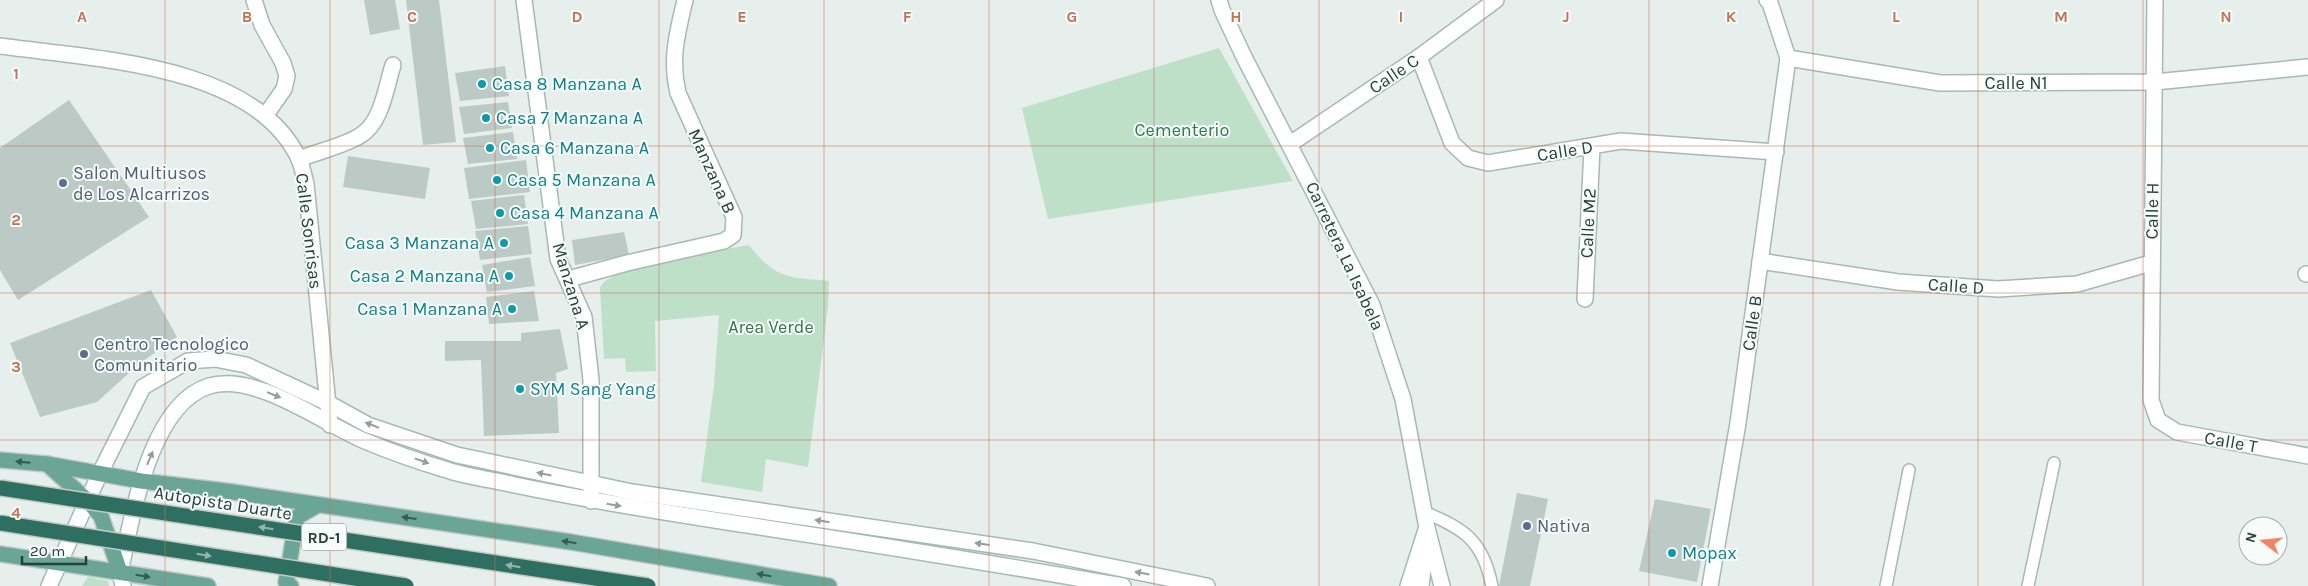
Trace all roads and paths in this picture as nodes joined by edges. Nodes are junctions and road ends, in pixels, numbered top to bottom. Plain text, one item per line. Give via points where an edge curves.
1 (254, 0) edge
2 (524, 0) edge
3 (685, 0) edge
4 (1219, 0) edge
5 (1496, 0) edge
6 (1767, 0) edge
7 (2156, 0) edge
8 (0, 46) edge
9 (1419, 57) junction
10 (1788, 58) junction
11 (393, 65) dead end
12 (2308, 67) edge
13 (2155, 82) junction
14 (265, 116) junction
15 (1290, 144) junction
16 (1592, 147) junction
17 (1776, 152) junction
18 (298, 159) junction
19 (1760, 261) junction
20 (2151, 263) junction
21 (569, 279) junction
22 (1585, 299) dead end
23 (328, 403) junction
24 (2158, 420) joint
25 (330, 425) junction
26 (2308, 456) edge
27 (0, 460) edge
28 (2054, 463) dead end
29 (47, 464) junction
30 (1909, 470) dead end
31 (100, 473) junction
32 (141, 481) junction
33 (592, 485) junction
34 (0, 488) edge
35 (88, 501) junction
36 (591, 501) junction
37 (318, 506) junction
38 (1424, 512) junction
39 (0, 523) edge
40 (1427, 528) junction
41 (0, 554) edge
42 (60, 563) junction
43 (122, 579) edge
44 (49, 586) edge
45 (208, 586) edge
46 (291, 586) edge
47 (406, 586) edge
48 (648, 586) edge
49 (830, 586) edge
50 (1123, 586) edge
51 (1207, 586) edge
52 (1408, 586) edge
53 (1422, 586) edge
54 (1442, 586) edge
55 (1492, 586) edge
56 (1710, 586) edge
57 (1886, 586) edge
58 (2028, 586) edge

1 - 14 street via 262,25 287,76 284,89
2 - 21 street, Manzana A via 558,259
3 - 21 street, Manzana B via 675,40 673,72 678,93 734,217 733,234 724,241
4 - 15 street, Carretera La Isabela via 1244,57
5 - 9 street, Calle C
6 - 10 street
7 - 13 street, Calle H
8 - 14 street, Calle Sonrisas via 158,68 209,83 245,101
9 - 15 street, Calle C
9 - 16 street, Calle D via 1452,143 1468,158 1488,163
10 - 13 street, Calle N1 via 1940,83
10 - 17 street, Calle B
11 - 18 street via 380,110 361,136
12 - 13 street, Calle N1
13 - 20 street, Calle H
14 - 18 street, Calle Sonrisas
15 - 38 street, Carretera La Isabela via 1375,314 1404,399
16 - 17 street, Calle D via 1621,142
16 - 22 street, Calle M2
17 - 19 street, Calle B
18 - 23 street, Calle Sonrisas via 306,184
19 - 20 street, Calle D via 1898,282 1998,289 2077,284
19 - 56 street, Calle B via 1738,423
20 - 24 street, Calle H via 2151,400
21 - 33 street, Manzana A via 584,317 590,380
23 - 25 street, Calle Sonrisas
23 - 31 street via 246,365 215,359 188,361 143,387
33 -> 23 street via 457,455 368,425
24 - 26 street, Calle T via 2177,432
32 -> 25 street via 166,420 184,402 209,386 235,383 259,389
25 -> 36 street via 367,442 450,471
29 -> 27 main road
28 - 58 lane
29 - 31 main road
29 - 35 main road
30 - 57 lane
31 - 32 main road
31 - 35 street
32 - 37 main road via 226,490
32 - 43 street
33 - 36 street, Manzana A
51 -> 33 street via 1032,551
48 -> 34 highway, Autopista Duarte / RD-1, bridge
35 - 42 street
35 - 43 main road via 101,516
36 -> 50 street via 958,557
37 - 46 main road via 297,517 286,582
49 -> 37 main road via 571,542
38 - 40 street, Carretera La Isabela
38 - 55 lane via 1462,530 1482,552
39 -> 47 highway, RD-1, bridge
40 - 52 street
40 - 53 street
40 - 54 street
41 - 42 main road
42 - 43 main road
42 - 44 street
43 -> 45 main road

